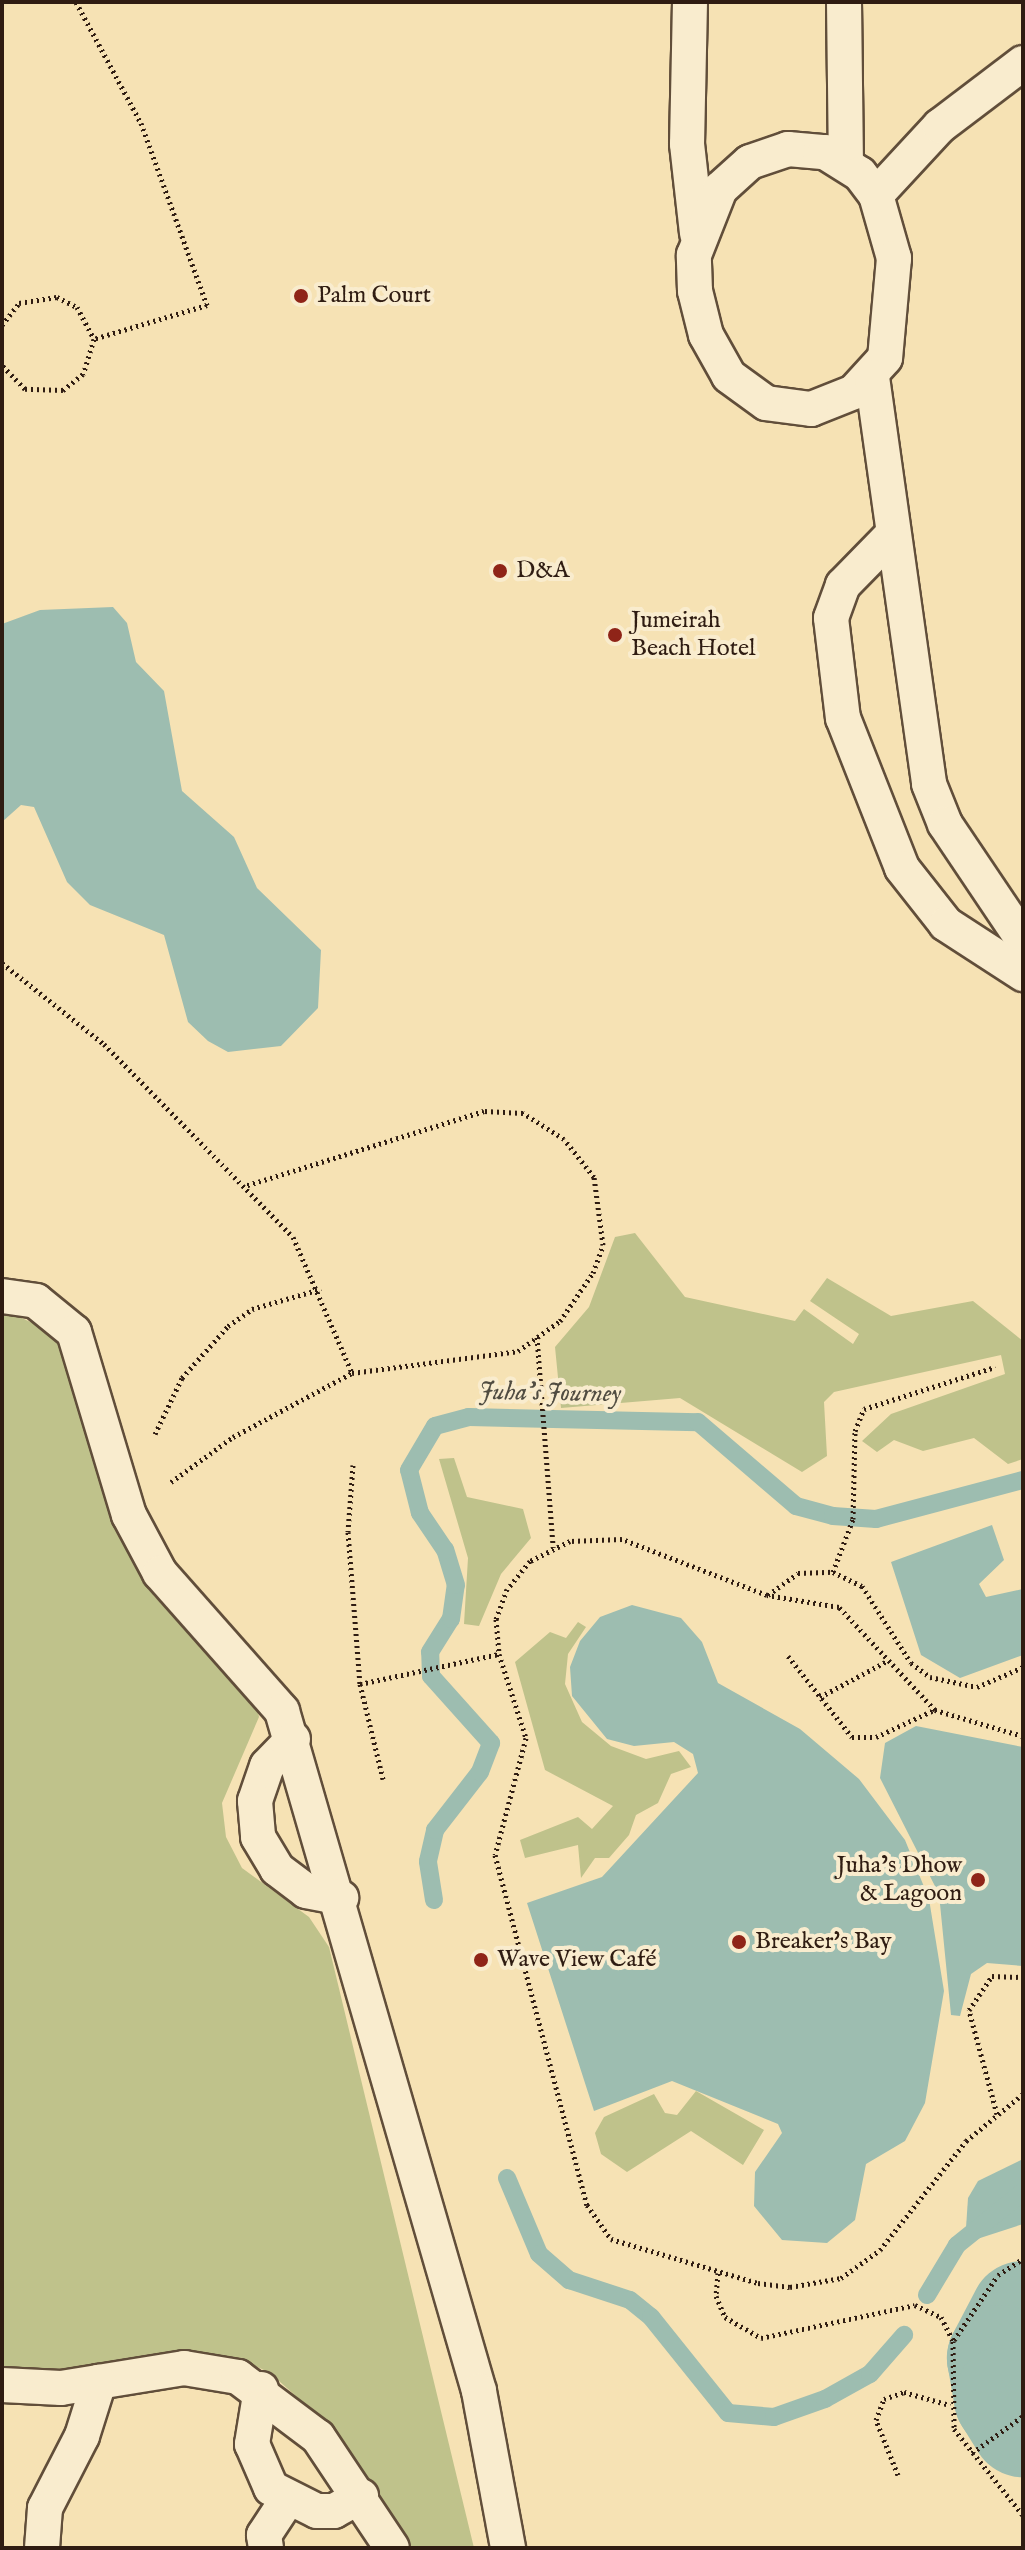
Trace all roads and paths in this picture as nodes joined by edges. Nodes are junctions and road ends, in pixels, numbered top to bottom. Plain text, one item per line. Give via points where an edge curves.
1 (76, 2) edge
2 (690, 2) edge
3 (844, 2) edge
4 (1023, 63) edge
5 (846, 164) junction
6 (876, 195) junction
7 (698, 244) junction
8 (2, 325) edge
9 (94, 339) junction
10 (2, 365) edge
11 (872, 377) junction
12 (891, 536) junction
13 (1023, 940) edge
14 (2, 963) edge
15 (1023, 974) edge
16 (245, 1186) junction
17 (321, 1289) junction
18 (2, 1296) edge
19 (537, 1337) junction
20 (995, 1367) dead end
21 (352, 1373) junction
22 (152, 1444) dead end
23 (353, 1465) dead end
24 (129, 1515) junction
25 (553, 1547) junction
26 (833, 1572) junction
27 (767, 1595) junction
28 (499, 1654) junction
29 (788, 1656) dead end
30 (887, 1661) junction
31 (1023, 1667) edge
32 (360, 1684) junction
33 (820, 1697) junction
34 (935, 1710) junction
35 (1023, 1736) edge
36 (293, 1739) junction
37 (383, 1779) dead end
38 (341, 1898) junction
39 (1023, 1977) edge
40 (1023, 2094) edge
41 (997, 2114) junction
42 (1023, 2259) edge
43 (718, 2273) junction
44 (953, 2341) junction
45 (99, 2382) junction
46 (2, 2385) edge
47 (261, 2389) junction
48 (950, 2405) junction
49 (1023, 2416) edge
50 (972, 2453) junction
51 (898, 2475) dead end
52 (361, 2496) junction
53 (287, 2500) junction
54 (1023, 2515) edge
55 (42, 2548) edge
56 (266, 2548) edge
57 (392, 2548) edge
58 (508, 2548) edge

1 - 9 path via 141,123 207,305
2 - 7 lane via 687,144
3 - 5 lane
4 - 6 lane via 940,126
5 - 6 lane
5 - 7 lane via 825,152 788,149 750,162 720,189
6 - 11 lane via 896,292 885,358
7 - 11 lane via 695,291 706,335 745,392 777,406 811,409 837,404
8 - 9 path via 19,303 45,295 77,307
9 - 10 path via 83,374 63,390 25,389
11 - 12 lane
12 - 13 lane via 929,784 945,824
12 - 15 lane via 843,585 831,618 843,718 902,868 946,924
14 - 16 path via 104,1044
16 - 17 path via 293,1237
16 - 19 path via 457,1118 523,1113 564,1139 594,1177 602,1203 603,1245 593,1273 560,1321
17 - 21 path
17 - 22 path via 252,1309 228,1326 182,1378
18 - 24 lane via 36,1301 74,1332
19 - 21 path via 501,1357
19 - 25 path
20 - 26 path via 864,1409 853,1519
21 - 24 path via 233,1437
23 - 32 path via 348,1532
24 - 36 lane via 183,1603 266,1686
25 - 27 path via 622,1539
25 - 28 path via 507,1589 496,1619
26 - 27 path via 798,1573
26 - 31 path via 862,1586 911,1663 930,1677 977,1687
27 - 30 path via 839,1607
28 - 32 path
28 - 43 path via 526,1738 495,1855 587,2205 611,2239
29 - 33 path
30 - 33 path
30 - 34 path
32 - 37 path
33 - 34 path via 860,1739
34 - 35 path
36 - 38 lane
36 - 38 lane via 267,1766 255,1801 258,1837 286,1877 306,1891
38 - 58 lane via 479,2391
39 - 41 path via 992,1976 969,2010
40 - 41 path
41 - 43 path via 862,2266 790,2287
42 - 44 path via 998,2275
43 - 44 path via 716,2296 725,2317 761,2338 915,2305 941,2317
44 - 48 path
45 - 46 lane
45 - 47 lane via 184,2368
45 - 55 lane via 82,2436 45,2508
47 - 52 lane via 318,2437
47 - 53 lane via 252,2444 271,2488
48 - 50 path via 954,2429
48 - 51 path via 904,2392 884,2399 876,2420
49 - 50 path
50 - 54 path
52 - 53 lane via 334,2511
52 - 57 lane
53 - 56 lane via 264,2535

